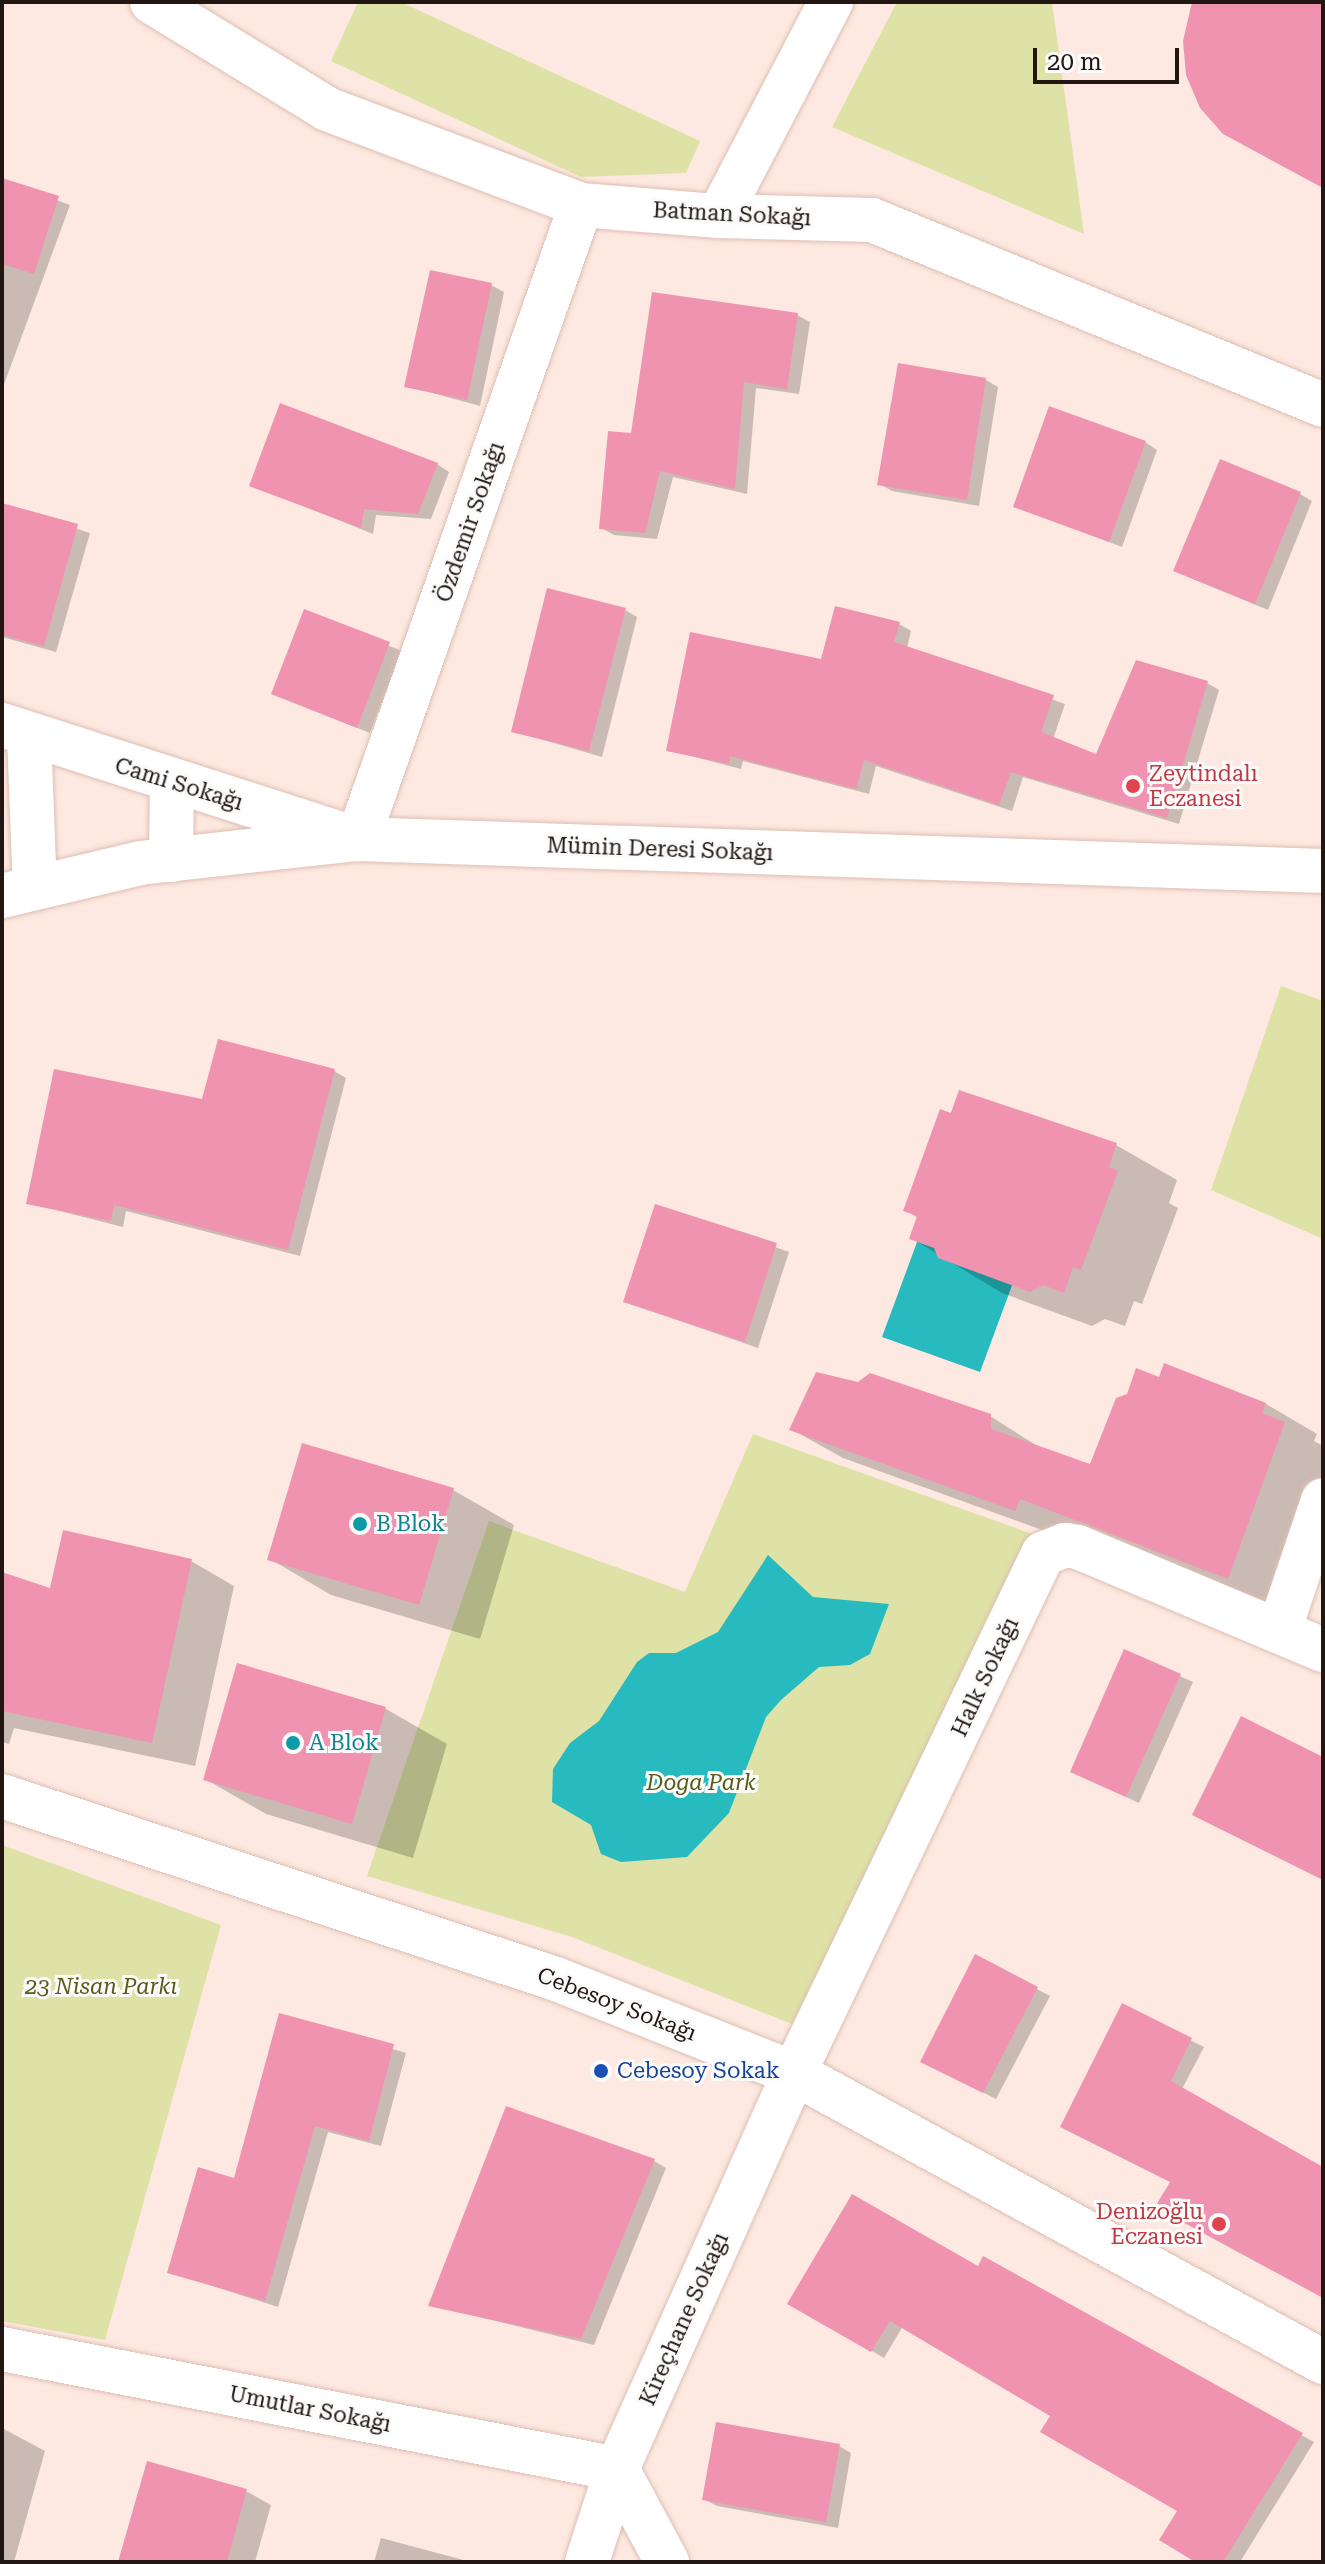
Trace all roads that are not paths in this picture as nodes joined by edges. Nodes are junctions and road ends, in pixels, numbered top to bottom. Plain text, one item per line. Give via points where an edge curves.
1 (152, 2) edge
2 (831, 2) edge
3 (860, 2) edge
4 (581, 205) junction
5 (736, 216) junction
6 (1323, 405) edge
7 (16, 730) edge
8 (172, 782) junction
9 (358, 839) junction
10 (171, 860) junction
11 (1323, 871) edge
12 (18, 892) edge
13 (1323, 1500) edge
14 (1279, 1631) junction
15 (1323, 1650) edge
16 (2, 1796) edge
17 (794, 2073) junction
18 (2, 2349) edge
19 (1323, 2362) edge
20 (617, 2469) junction
21 (587, 2562) edge
22 (667, 2562) edge

1 - 4 main road, Batman Sokağı via 327,109
2 - 5 main road
3 - 5 main road
4 - 5 main road, Batman Sokağı
4 - 9 main road, Özdemir Sokağı
5 - 6 main road, Batman Sokağı via 872,220
7 - 8 main road, Cami Sokağı
7 - 12 main road
8 - 9 main road, Cami Sokağı
8 - 10 main road
9 - 10 main road, Mümin Deresi Sokağı
9 - 11 main road, Mümin Deresi Sokağı
10 - 12 main road, Mümin Deresi Sokağı
13 - 14 main road
14 - 15 main road, Halk Sokağı
14 - 17 main road, Halk Sokağı via 1078,1547 1065,1545 1043,1554
16 - 17 main road, Cebesoy Sokağı via 556,1979
17 - 19 main road, Cebesoy Sokağı
17 - 20 main road, Kireçhane Sokağı
18 - 20 main road, Umutlar Sokağı
20 - 21 main road, Kireçhane Sokağı
20 - 22 main road

